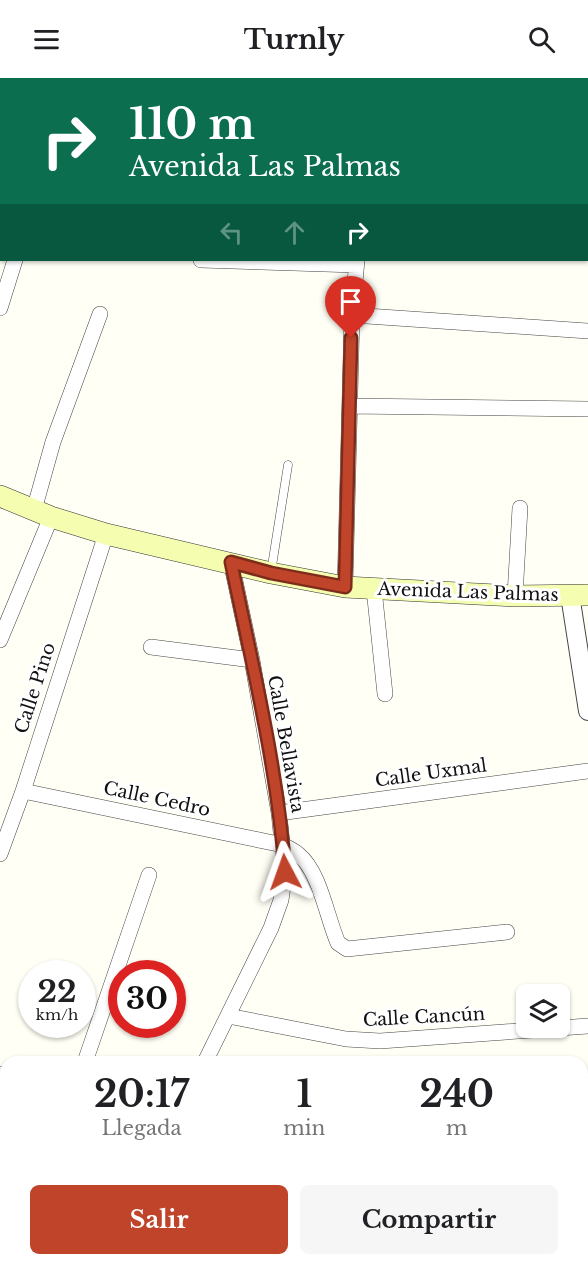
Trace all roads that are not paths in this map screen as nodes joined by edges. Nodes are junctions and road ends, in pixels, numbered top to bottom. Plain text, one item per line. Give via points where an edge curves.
1 (15, 261) edge
2 (279, 261) edge
3 (357, 262) edge
4 (0, 309) edge
5 (100, 314) dead end
6 (352, 315) junction
7 (588, 331) edge
8 (350, 406) junction
9 (588, 409) edge
10 (288, 465) dead end
11 (0, 496) edge
12 (520, 508) dead end
13 (43, 513) junction
14 (106, 534) junction
15 (231, 562) junction
16 (271, 573) junction
17 (345, 587) junction
18 (374, 589) junction
19 (579, 595) edge
20 (515, 596) junction
21 (0, 640) edge
22 (152, 647) dead end
23 (252, 660) junction
24 (385, 694) dead end
25 (588, 711) edge
26 (588, 771) edge
27 (22, 791) junction
28 (279, 813) junction
29 (283, 845) junction
30 (0, 854) edge
31 (149, 875) dead end
32 (507, 932) dead end
33 (228, 1016) junction
34 (588, 1026) edge
35 (87, 1056) edge
36 (208, 1056) edge

1 - 4 street
2 - 3 street
3 - 6 street
5 - 13 street via 53,442
6 - 7 street
6 - 8 street
8 - 9 street
8 - 17 street
10 - 16 lane
11 - 13 main road, Avenida Las Palmas
12 - 20 street
13 - 14 main road, Avenida Las Palmas
13 - 21 street
14 - 15 main road, Avenida Las Palmas
14 - 27 street, Calle Pino
15 - 16 main road, Avenida Las Palmas
15 - 23 street, Calle Bellavista
16 - 17 main road, Avenida Las Palmas
17 - 18 main road, Avenida Las Palmas
18 - 20 main road, Avenida Las Palmas
18 - 24 street
19 - 20 main road, Avenida Las Palmas
19 - 25 street
22 - 23 street
23 - 28 street, Calle Bellavista
26 - 28 street, Calle Uxmal
27 - 29 street, Calle Cedro
27 - 30 street, Calle Pino
28 - 29 street, Calle Bellavista
29 - 32 street via 299,854 314,874 341,947 354,950
29 - 33 street, Calle Bellavista via 281,900
31 - 35 street
33 - 34 street, Calle Cancún via 346,1039 380,1041
33 - 36 street, Calle Bellavista

